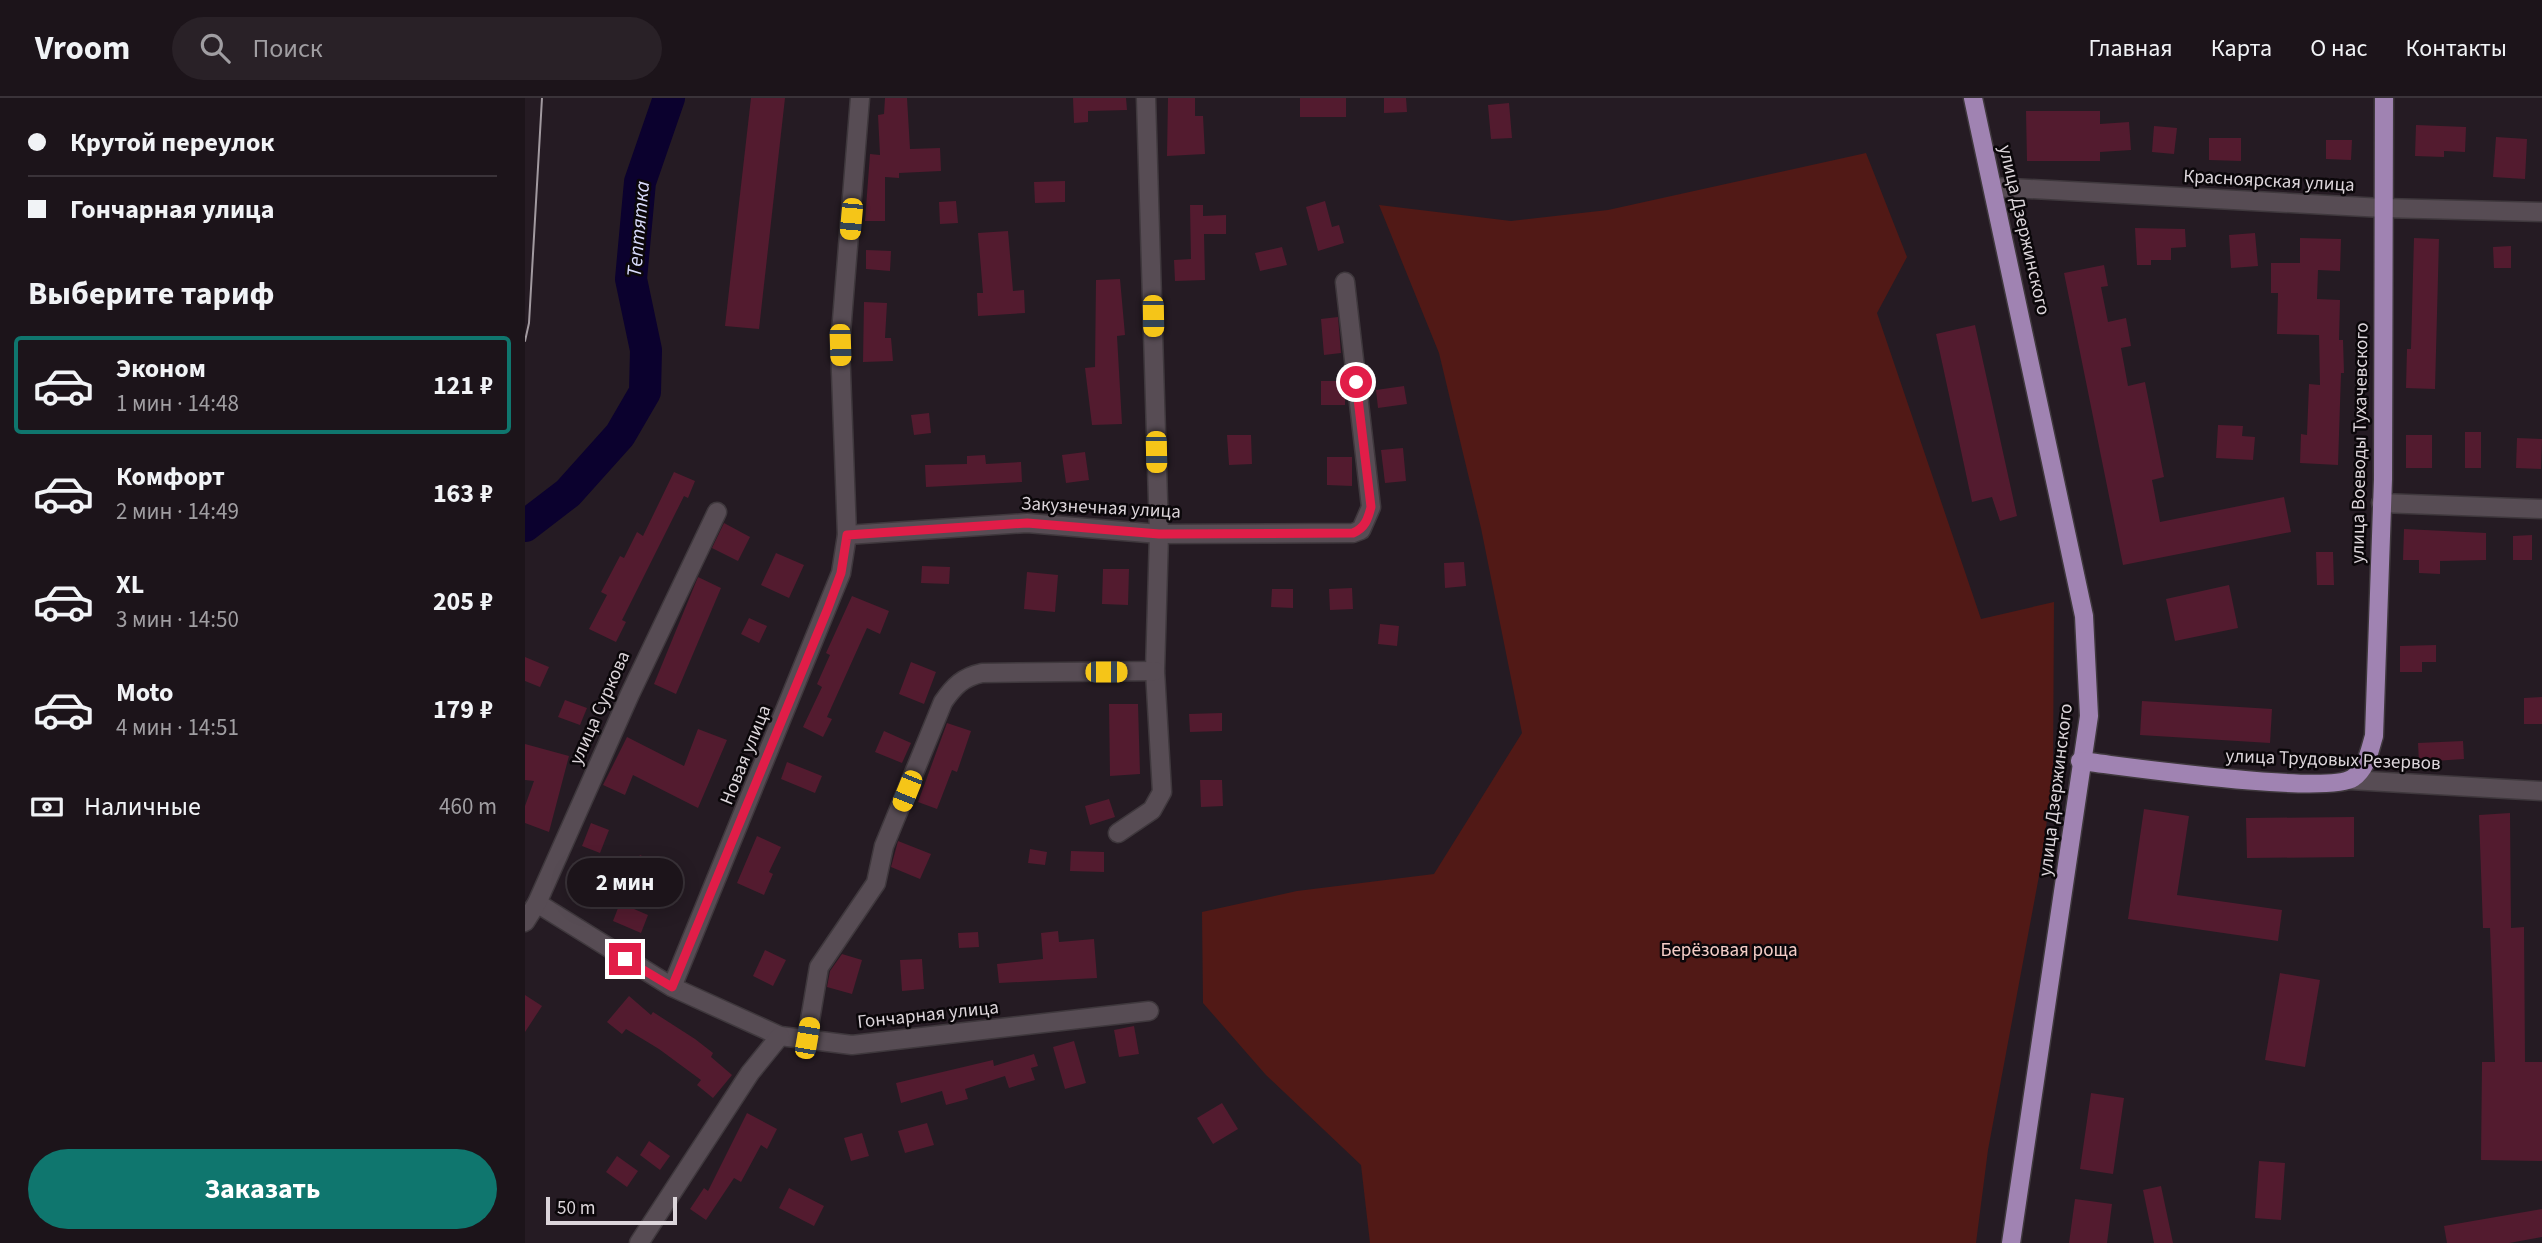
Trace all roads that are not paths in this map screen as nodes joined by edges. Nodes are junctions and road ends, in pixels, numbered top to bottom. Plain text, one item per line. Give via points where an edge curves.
1 (860, 98) edge
2 (1146, 98) edge
3 (1973, 98) edge
4 (2385, 98) edge
5 (1993, 187) junction
6 (2383, 208) junction
7 (2542, 212) edge
8 (1345, 282) dead end
9 (2381, 503) junction
10 (2542, 509) edge
11 (716, 512) dead end
12 (1159, 534) junction
13 (847, 535) junction
14 (1155, 671) junction
15 (2080, 761) junction
16 (2350, 780) junction
17 (2542, 791) edge
18 (1118, 833) dead end
19 (537, 904) junction
20 (525, 922) edge
21 (672, 987) junction
22 (1149, 1011) dead end
23 (780, 1035) junction
24 (807, 1038) junction
25 (639, 1243) edge
26 (2011, 1243) edge

1 - 13 street via 840,345
2 - 12 street
3 - 5 main road, улица Дзержинского
4 - 6 main road, улица Воеводы Тухачевского
5 - 6 street, Красноярская улица
5 - 15 main road, улица Дзержинского via 2084,616 2089,716
6 - 7 street, Красноярская улица
6 - 9 main road, улица Воеводы Тухачевского
8 - 12 street, Закузнечная улица via 1371,507 1361,530
9 - 10 street
9 - 16 main road, улица Воеводы Тухачевского via 2374,736 2363,769
11 - 19 street, улица Суркова via 629,694
12 - 13 street, Закузнечная улица via 1027,523
12 - 14 street
13 - 21 street, Новая улица via 841,573 828,608
14 - 18 street via 1162,792 1152,810
14 - 24 street via 982,673 953,688 943,702 884,846 876,883 819,967
15 - 16 main road, улица Трудовых Резервов via 2322,785
15 - 26 main road, улица Дзержинского
16 - 17 street, улица Трудовых Резервов
19 - 20 street, улица Суркова
19 - 21 street, Гончарная улица
21 - 23 street, Гончарная улица
22 - 24 street, Гончарная улица via 852,1045
23 - 24 street, Гончарная улица
23 - 25 street via 750,1073

